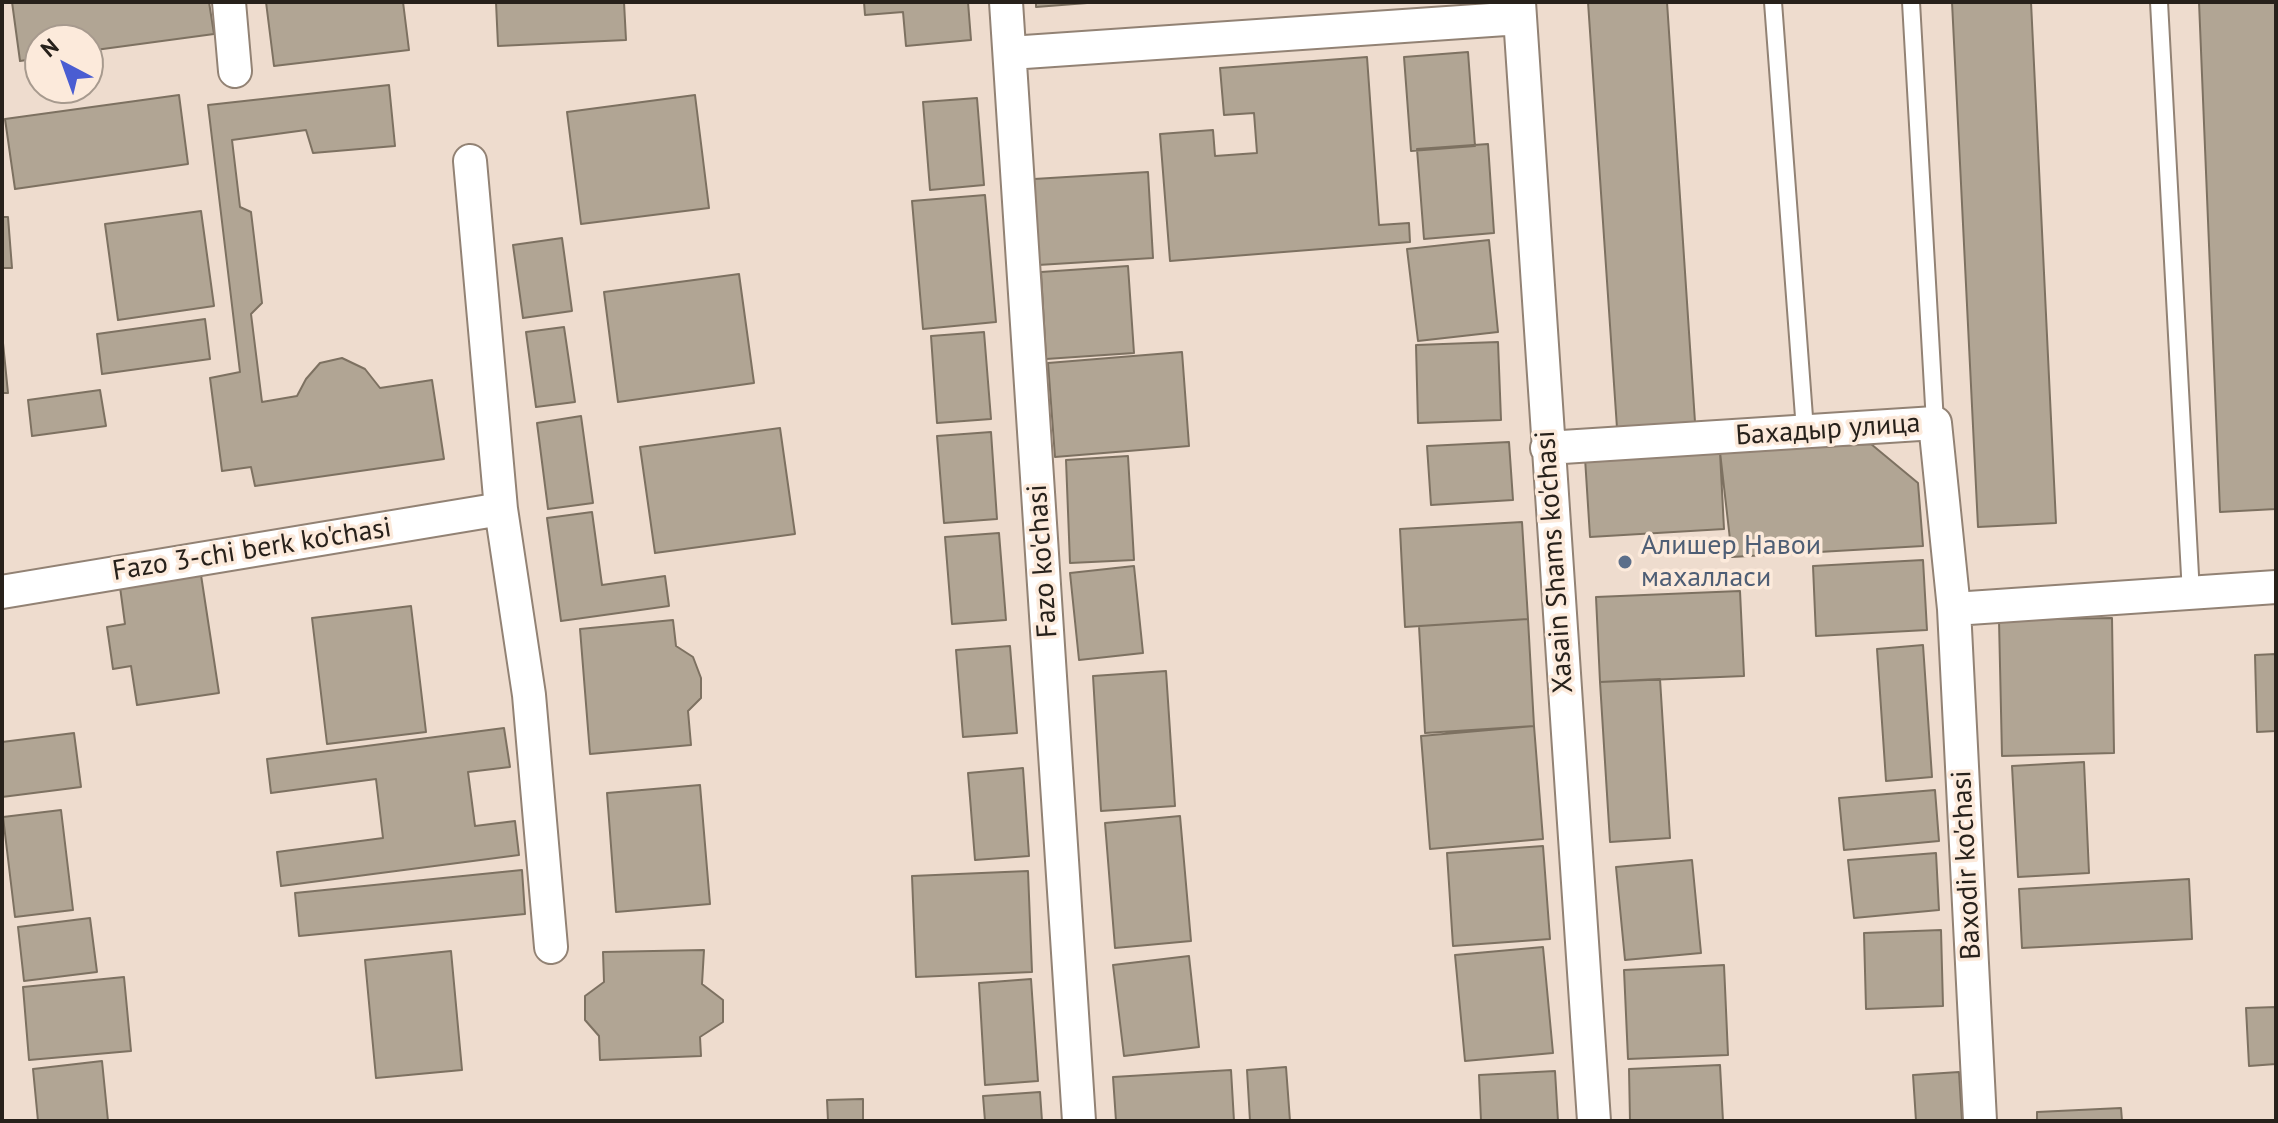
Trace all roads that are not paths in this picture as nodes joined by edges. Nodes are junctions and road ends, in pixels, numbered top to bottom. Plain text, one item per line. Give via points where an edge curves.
1 (229, 2) edge
2 (1006, 2) edge
3 (1773, 2) edge
4 (1911, 2) edge
5 (2159, 2) edge
6 (1519, 10) edge
7 (1010, 53) junction
8 (235, 71) dead end
9 (470, 161) dead end
10 (1804, 417) dead end
11 (1935, 423) junction
12 (1547, 448) junction
13 (501, 509) junction
14 (2276, 587) edge
15 (2, 592) edge
16 (2191, 594) junction
17 (1954, 609) junction
18 (551, 947) dead end
19 (1079, 1121) edge
20 (1594, 1121) edge
21 (1980, 1121) edge

1 - 8 street
2 - 7 street, Fazo ko'chasi
3 - 10 lane
4 - 11 lane
5 - 16 lane
6 - 7 street
6 - 12 street, Xasain Shams ko'chasi
7 - 19 street, Fazo ko'chasi
9 - 13 street
11 - 12 street, Бахадыр улица
11 - 17 street, Бахадыр улица
12 - 20 street, Xasain Shams ko'chasi
13 - 15 street, Fazo 3-chi berk ko'chasi
13 - 18 street via 529,695
14 - 16 street
16 - 17 street
17 - 21 street, Baxodir ko'chasi

